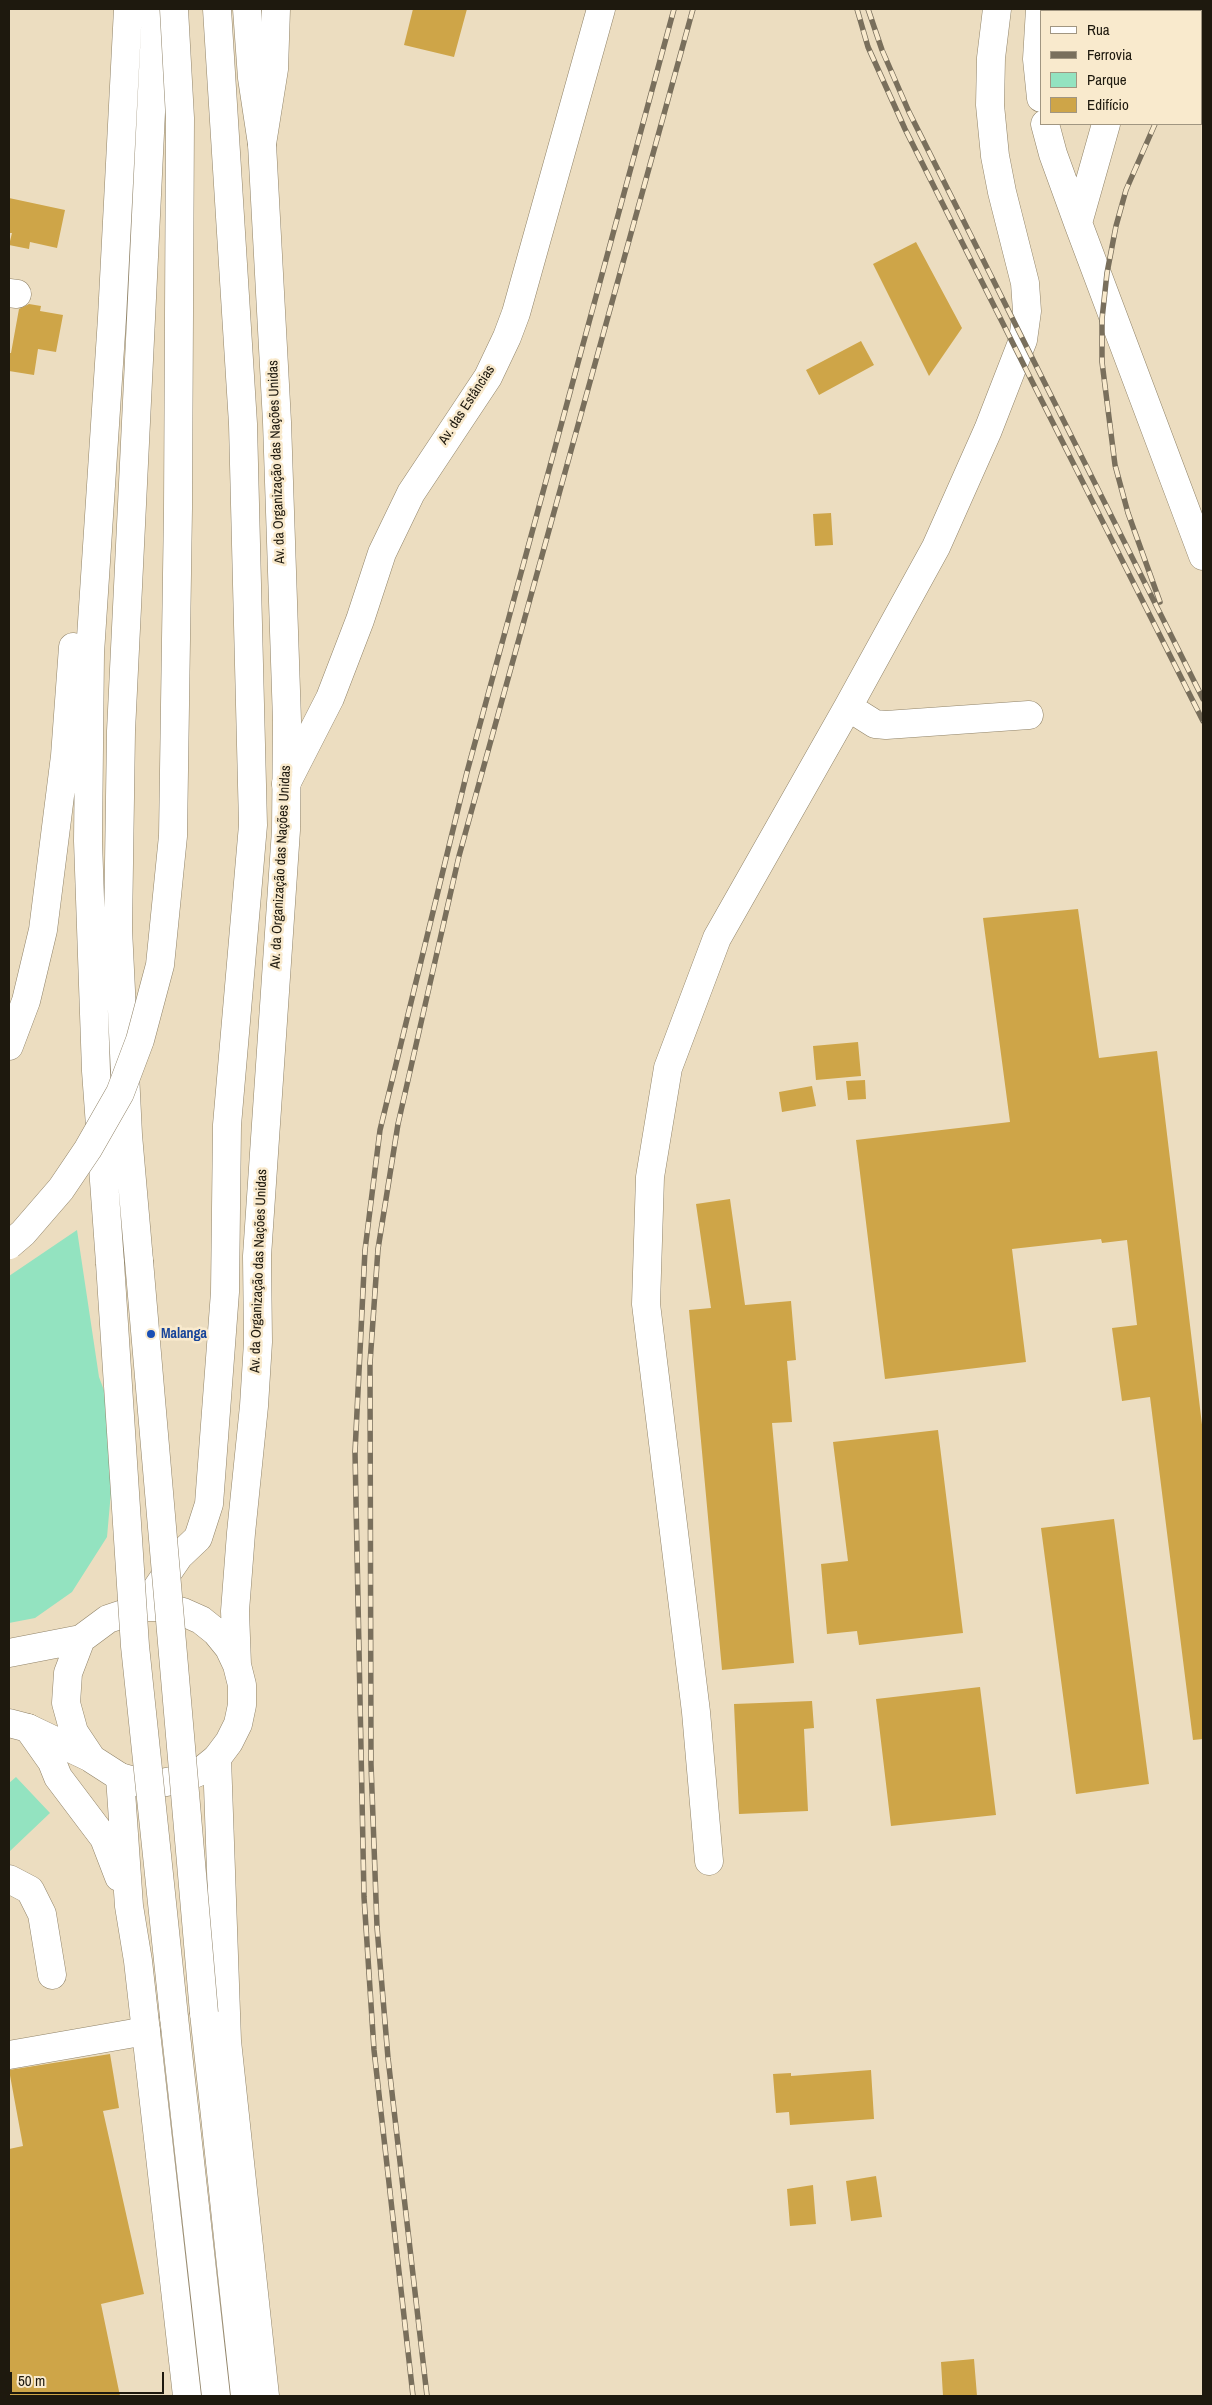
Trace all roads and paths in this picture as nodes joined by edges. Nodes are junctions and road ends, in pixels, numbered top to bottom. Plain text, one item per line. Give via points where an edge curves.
1 (128, 9) edge
2 (156, 9) edge
3 (174, 9) edge
4 (217, 9) edge
5 (247, 9) edge
6 (276, 9) edge
7 (601, 9) edge
8 (998, 9) edge
9 (1040, 9) edge
10 (1040, 88) edge
11 (1045, 125) edge
12 (1106, 125) edge
13 (262, 144) junction
14 (1078, 222) junction
15 (112, 318) junction
16 (1203, 556) edge
17 (848, 707) junction
18 (1029, 715) dead end
19 (286, 784) junction
20 (9, 1046) edge
21 (9, 1245) edge
22 (144, 1607) junction
23 (81, 1639) junction
24 (9, 1653) edge
25 (237, 1665) junction
26 (18, 1726) edge
27 (217, 1758) junction
28 (92, 1759) junction
29 (120, 1777) junction
30 (709, 1861) dead end
31 (9, 1878) edge
32 (129, 1906) junction
33 (52, 1975) dead end
34 (146, 2031) junction
35 (9, 2055) edge
36 (187, 2396) edge
37 (216, 2396) edge
38 (245, 2396) edge
39 (265, 2396) edge

1 - 15 main road
2 - 38 main road, bridge via 122,702 118,929 128,1135 204,2013
3 - 21 main road, bridge via 180,118 178,508 172,836 160,966 140,1040 120,1093 61,1189 23,1234
4 - 22 main road via 243,424 253,825 227,1125 225,1292 209,1504 198,1538 179,1556
5 - 13 main road, Av. da Organização das Nações Unidas via 252,78
6 - 13 main road via 274,70
7 - 19 main road, Av. das Estâncias via 508,337 488,377 411,493 382,553 330,698
8 - 17 main road via 991,58 990,105 1002,192 1025,283 1028,311 1023,340 988,430 936,547
9 - 10 main road via 1037,59
11 - 14 main road
12 - 14 main road
13 - 19 main road, Av. da Organização das Nações Unidas via 277,422 287,721
14 - 16 main road
15 - 20 main road via 82,534 65,756 43,930 26,1001
15 - 37 main road, bridge via 90,653 88,841 96,1071 135,1646
17 - 18 main road via 875,724 886,725
17 - 30 main road via 718,938 668,1068 650,1177 646,1304 696,1712
19 - 25 main road, Av. da Organização das Nações Unidas via 286,830 257,1256 258,1342 236,1611
22 - 23 main road via 108,1619
22 - 25 main road via 164,1607 201,1620 229,1648
23 - 24 main road
23 - 28 main road via 68,1673 66,1703 74,1732
25 - 27 main road via 242,1685 238,1724
26 - 28 main road
26 - 32 main road via 52,1762 58,1777 104,1838
27 - 29 main road via 200,1771 162,1783 141,1783
27 - 39 main road via 227,2041
28 - 29 main road
29 - 32 main road
31 - 33 main road via 30,1890 42,1914
32 - 34 main road
34 - 35 main road
34 - 36 main road

